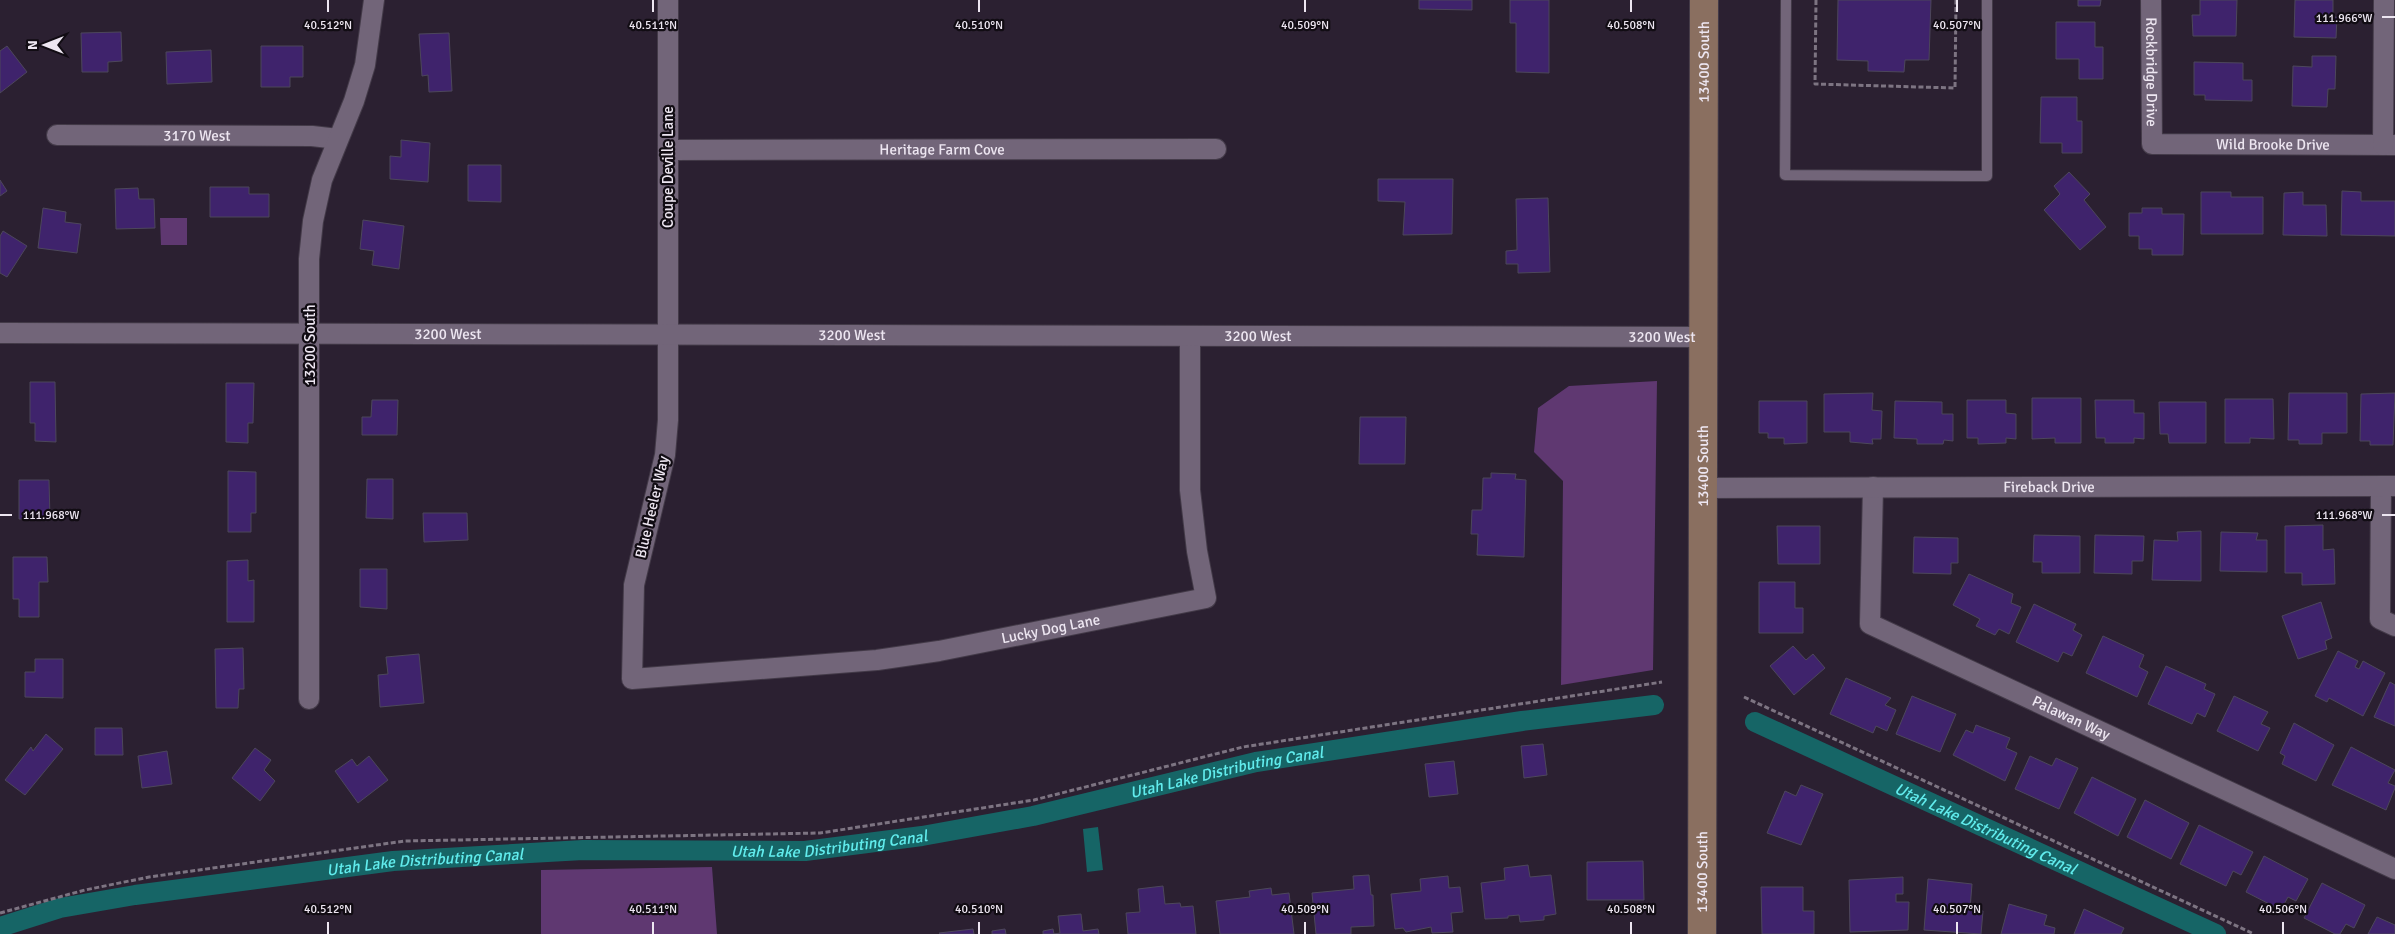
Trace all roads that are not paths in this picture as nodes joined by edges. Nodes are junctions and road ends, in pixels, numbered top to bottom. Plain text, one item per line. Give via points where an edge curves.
1 (374, 0) edge
2 (668, 0) edge
3 (1704, 0) edge
4 (1786, 0) edge
5 (1987, 0) edge
6 (2151, 0) edge
7 (2384, 0) edge
8 (57, 135) dead end
9 (338, 139) junction
10 (2152, 144) joint
11 (2389, 145) edge
12 (1216, 149) dead end
13 (668, 150) junction
14 (0, 334) edge
15 (310, 334) junction
16 (667, 334) junction
17 (1190, 336) junction
18 (1704, 337) junction
19 (2388, 486) edge
20 (1873, 487) junction
21 (1704, 488) junction
22 (2395, 626) edge
23 (632, 679) joint
24 (309, 699) dead end
25 (2395, 869) edge
26 (1702, 934) edge

1 - 9 street, 13200 South via 365,64
2 - 13 street, Coupe Deville Lane
3 - 18 main road, 13400 South
4 - 5 lane via 1785,175 1987,176
6 - 10 street, Rockbridge Drive
7 - 11 street
8 - 9 street, 3170 West via 312,136
9 - 15 street, 13200 South via 322,180 312,222
10 - 11 street, Wild Brooke Drive
12 - 13 street, Heritage Farm Cove
13 - 16 street, Coupe Deville Lane
14 - 15 street, 3200 West
15 - 16 street, 3200 West
15 - 24 street, 13200 South
16 - 17 street, 3200 West
16 - 23 street, Blue Heeler Way via 665,455 634,585
17 - 18 street, 3200 West
17 - 23 street, Lucky Dog Lane via 1190,490 1206,598 939,651 877,660
18 - 21 main road, 13400 South
19 - 20 street, Fireback Drive
19 - 22 street via 2380,619
20 - 21 street, Fireback Drive
20 - 25 street, Palawan Way via 1870,624
21 - 26 main road, 13400 South

